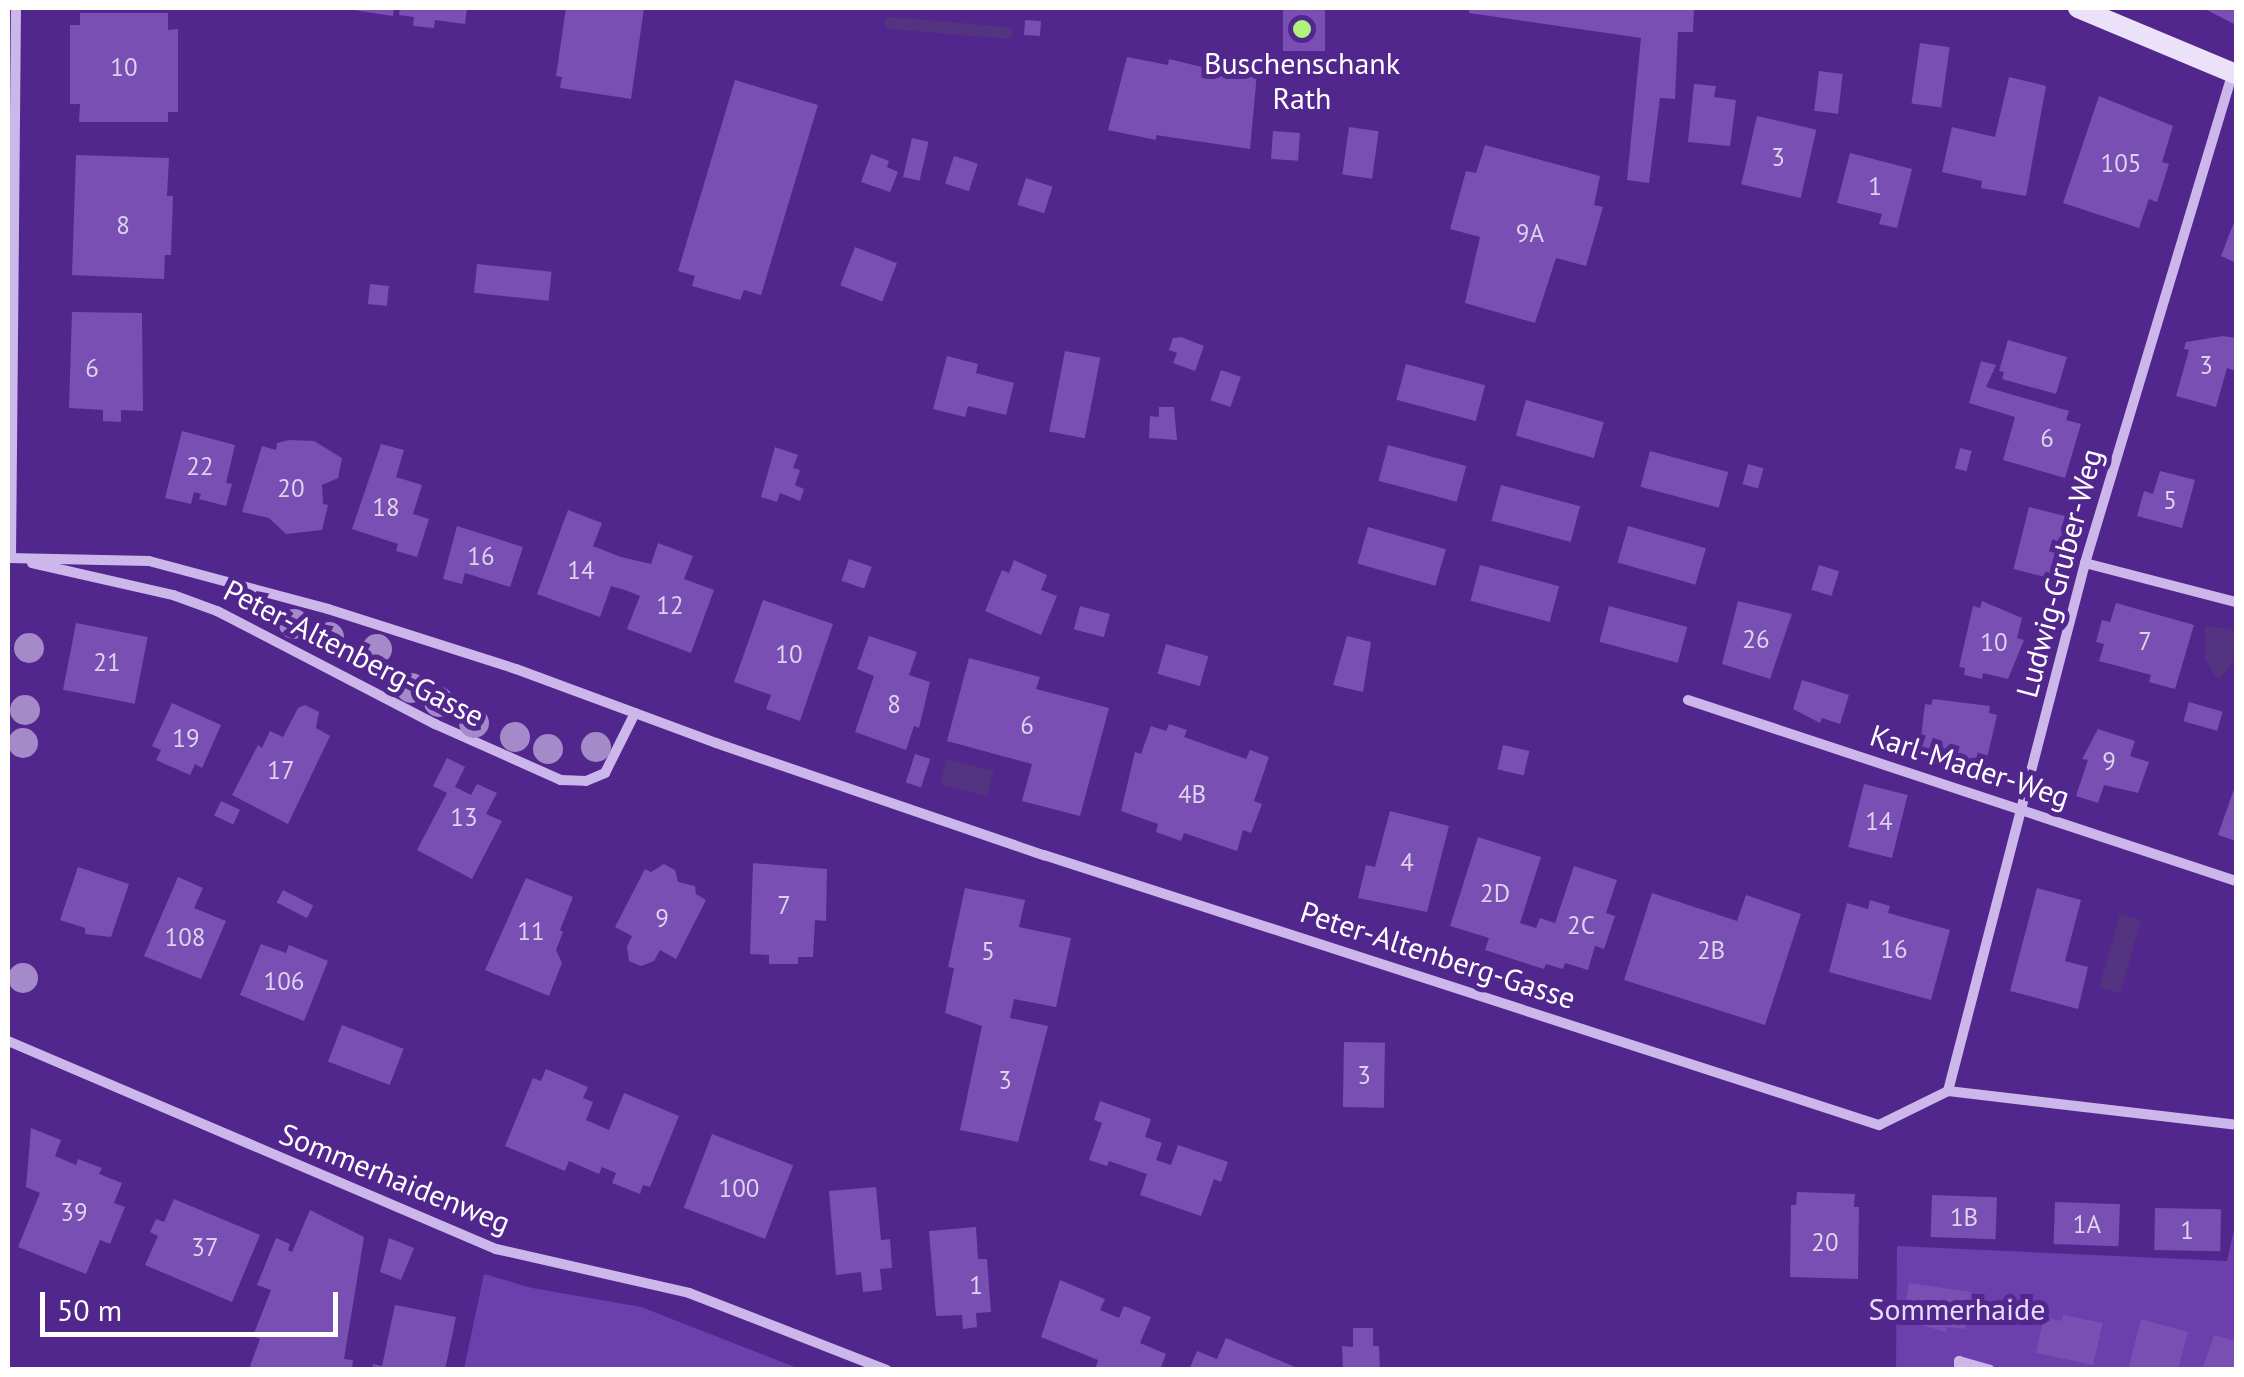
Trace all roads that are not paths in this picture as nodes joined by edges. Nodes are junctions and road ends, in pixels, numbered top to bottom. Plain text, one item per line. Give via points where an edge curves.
1 (16, 8) edge
2 (2078, 8) edge
3 (2235, 73) edge
4 (9, 558) edge
5 (2085, 563) junction
6 (2236, 602) edge
7 (1688, 700) dead end
8 (635, 713) junction
9 (2023, 810) junction
10 (2236, 881) edge
11 (8, 1041) edge
12 (1948, 1091) junction
13 (2236, 1125) edge
14 (1960, 1366) edge
15 (888, 1370) edge
16 (1990, 1370) edge

1 - 4 street
2 - 3 main road
3 - 5 street, Ludwig-Gruber-Weg
4 - 8 street, Peter-Altenberg-Gasse via 149,561 328,609
4 - 8 street, Peter-Altenberg-Gasse via 217,610 435,724 561,780 586,782 605,773
5 - 6 street
5 - 9 street, Ludwig-Gruber-Weg
7 - 9 street, Karl-Mader-Weg
8 - 12 street, Peter-Altenberg-Gasse via 1026,849 1879,1125
9 - 10 street, Karl-Mader-Weg
9 - 12 street, Ludwig-Gruber-Weg
11 - 15 street, Sommerhaidenweg via 496,1250 689,1292
12 - 13 street
14 - 16 street

